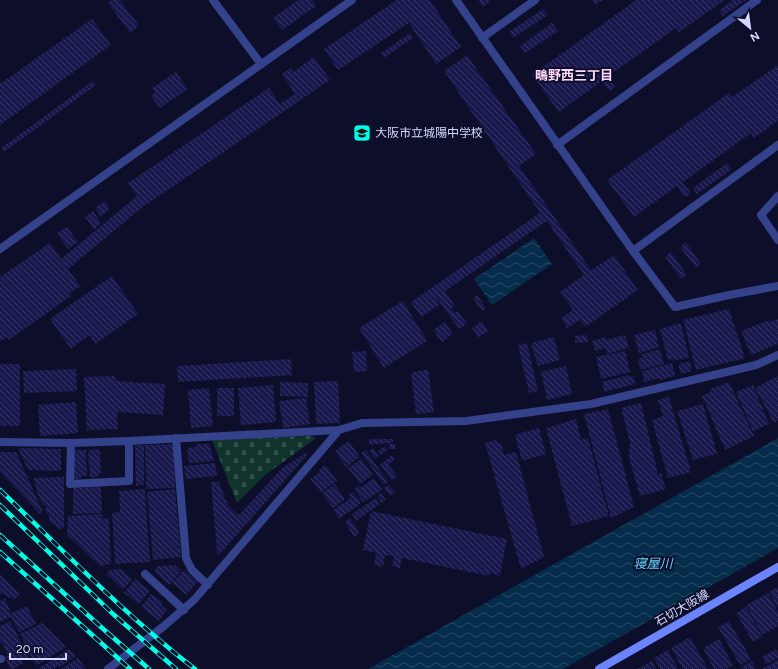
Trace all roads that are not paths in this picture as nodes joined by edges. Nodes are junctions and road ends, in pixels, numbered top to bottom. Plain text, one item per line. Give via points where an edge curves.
1 (213, 0) edge
2 (352, 0) edge
3 (456, 0) edge
4 (535, 0) edge
5 (757, 0) edge
6 (482, 38) junction
7 (261, 64) junction
8 (557, 144) junction
9 (778, 145) edge
10 (778, 196) edge
11 (778, 240) edge
12 (0, 249) edge
13 (633, 251) junction
14 (778, 286) edge
15 (778, 355) edge
16 (339, 430) junction
17 (176, 438) junction
18 (0, 442) edge
19 (130, 442) junction
20 (71, 443) junction
21 (778, 567) edge
22 (145, 574) dead end
23 (208, 585) junction
24 (184, 610) junction
25 (108, 669) edge
26 (599, 669) edge

1 - 7 street
2 - 7 street
3 - 6 street
4 - 6 street
5 - 8 street
6 - 8 street
7 - 12 street
8 - 13 street
9 - 13 street
10 - 11 street via 761,214
13 - 14 street via 675,307
15 - 16 street via 756,366 591,404 466,421 362,423
16 - 17 street
16 - 23 street
17 - 19 street
17 - 23 street via 186,558 192,570
18 - 20 street
19 - 20 street
19 - 20 street via 129,481 70,484
21 - 26 main road, 石切大阪線
22 - 24 street
23 - 24 street
24 - 25 street

